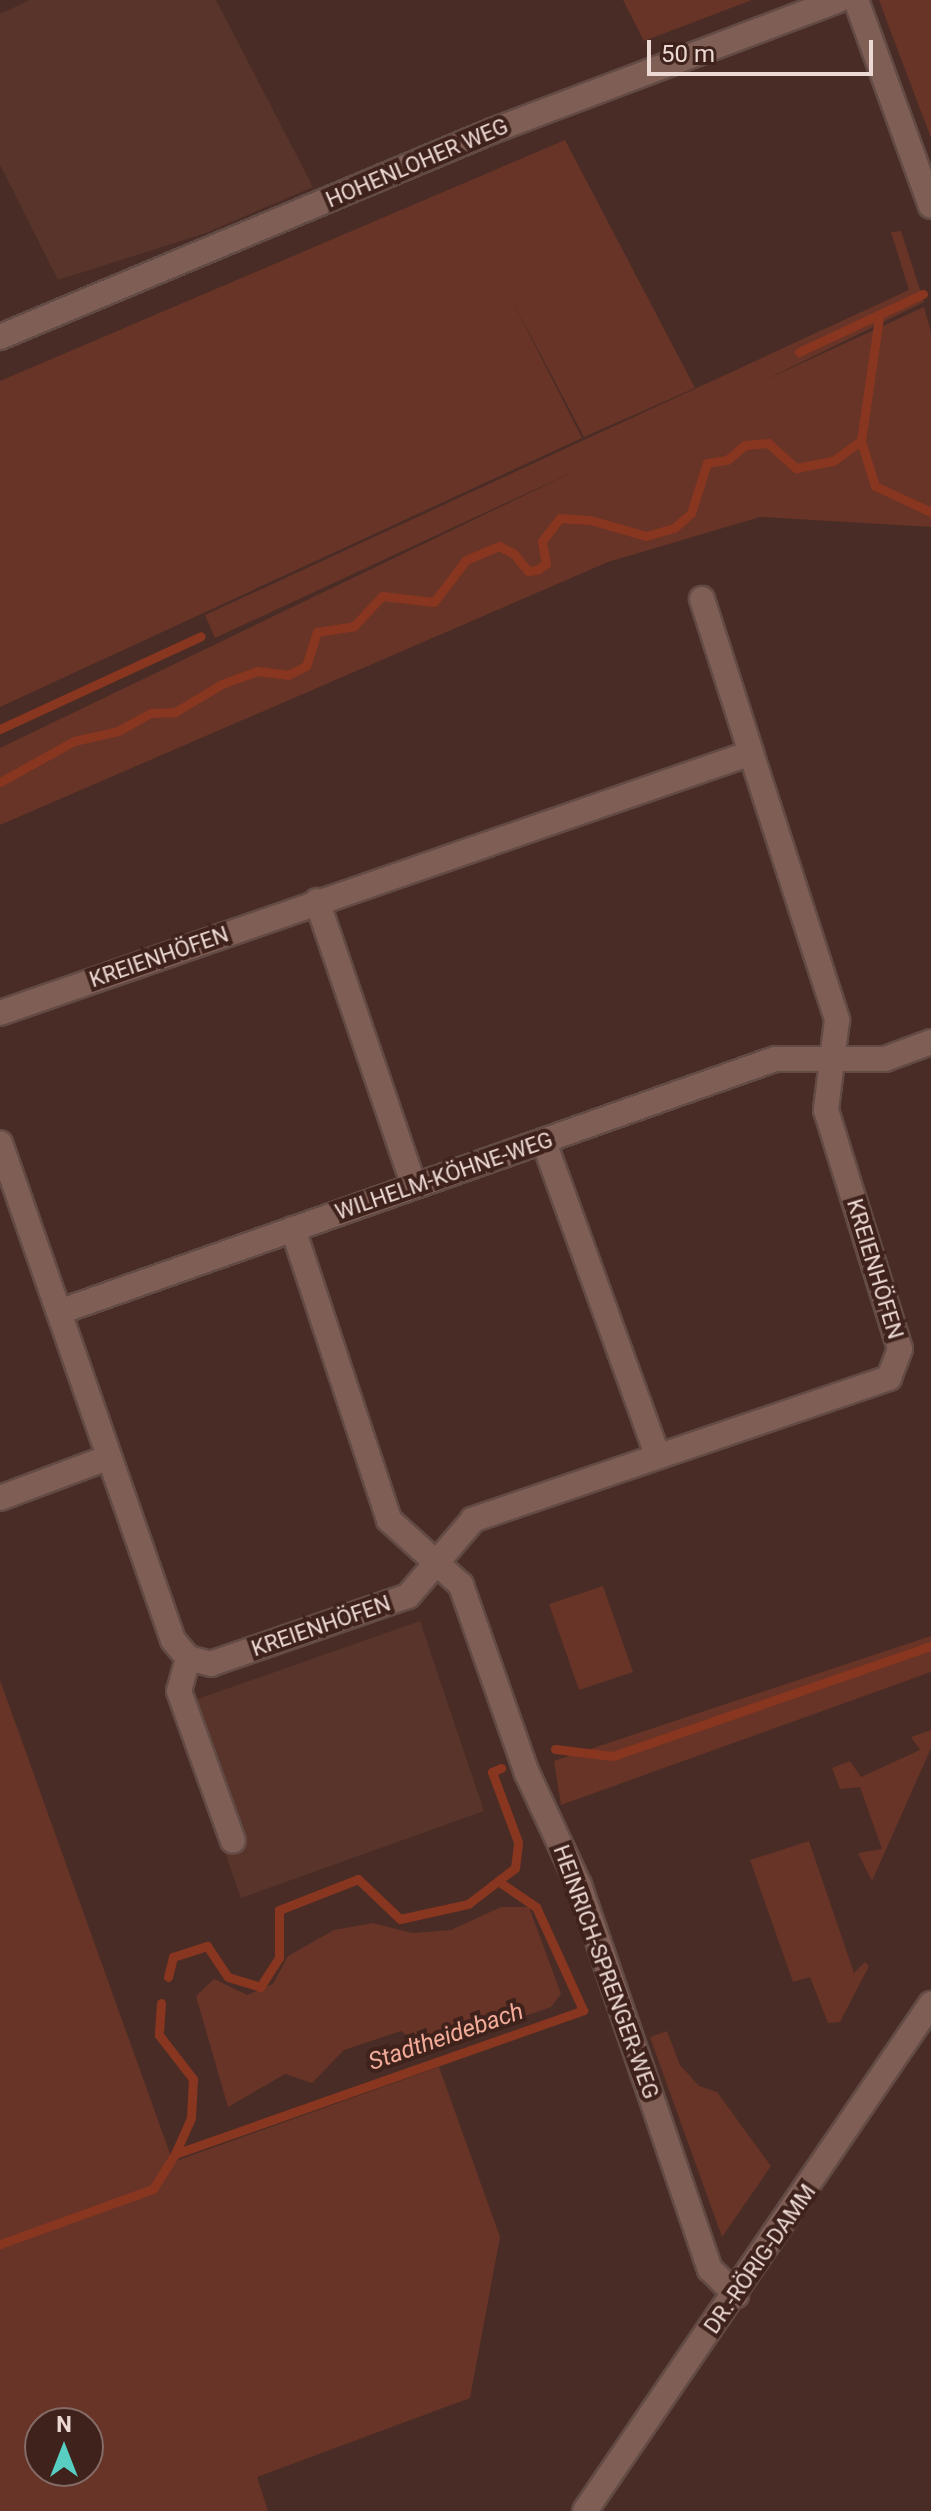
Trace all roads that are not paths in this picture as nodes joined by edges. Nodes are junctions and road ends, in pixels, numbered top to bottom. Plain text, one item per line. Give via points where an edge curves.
1 (838, 0) edge
2 (856, 0) edge
3 (931, 206) edge
4 (0, 337) edge
5 (702, 599) dead end
6 (751, 753) junction
7 (317, 901) junction
8 (0, 1013) edge
9 (931, 1042) edge
10 (832, 1061) junction
11 (544, 1142) junction
12 (0, 1143) edge
13 (414, 1186) junction
14 (293, 1229) junction
15 (59, 1312) junction
16 (657, 1454) junction
17 (107, 1458) junction
18 (0, 1498) edge
19 (439, 1560) junction
20 (188, 1658) junction
21 (233, 1841) dead end
22 (931, 2004) edge
23 (736, 2295) junction
24 (585, 2511) edge

1 - 4 street, HOHENLOHER WEG via 492,131
2 - 3 street
5 - 6 street, KREIENHÖFEN
6 - 7 street, KREIENHÖFEN
6 - 10 street, KREIENHÖFEN via 837,1020
7 - 8 street, KREIENHÖFEN
7 - 13 street
9 - 10 street via 885,1059
10 - 11 street, WILHELM-KÖHNE-WEG via 775,1059
10 - 16 street, KREIENHÖFEN via 826,1110 900,1349 889,1378
11 - 13 street, WILHELM-KÖHNE-WEG
11 - 16 street
12 - 15 street
13 - 14 street, WILHELM-KÖHNE-WEG
14 - 15 street, WILHELM-KÖHNE-WEG
14 - 19 street via 389,1520 412,1546
15 - 17 street
16 - 19 street, KREIENHÖFEN via 473,1520
17 - 18 street
17 - 20 street via 173,1640
19 - 20 street, KREIENHÖFEN via 408,1596 211,1664
19 - 23 street, HEINRICH-SPRENGER-WEG via 461,1585 527,1773 579,1885 710,2269
20 - 21 street via 179,1691
22 - 23 street, DR.-RÖRIG-DAMM
23 - 24 street, DR.-RÖRIG-DAMM

